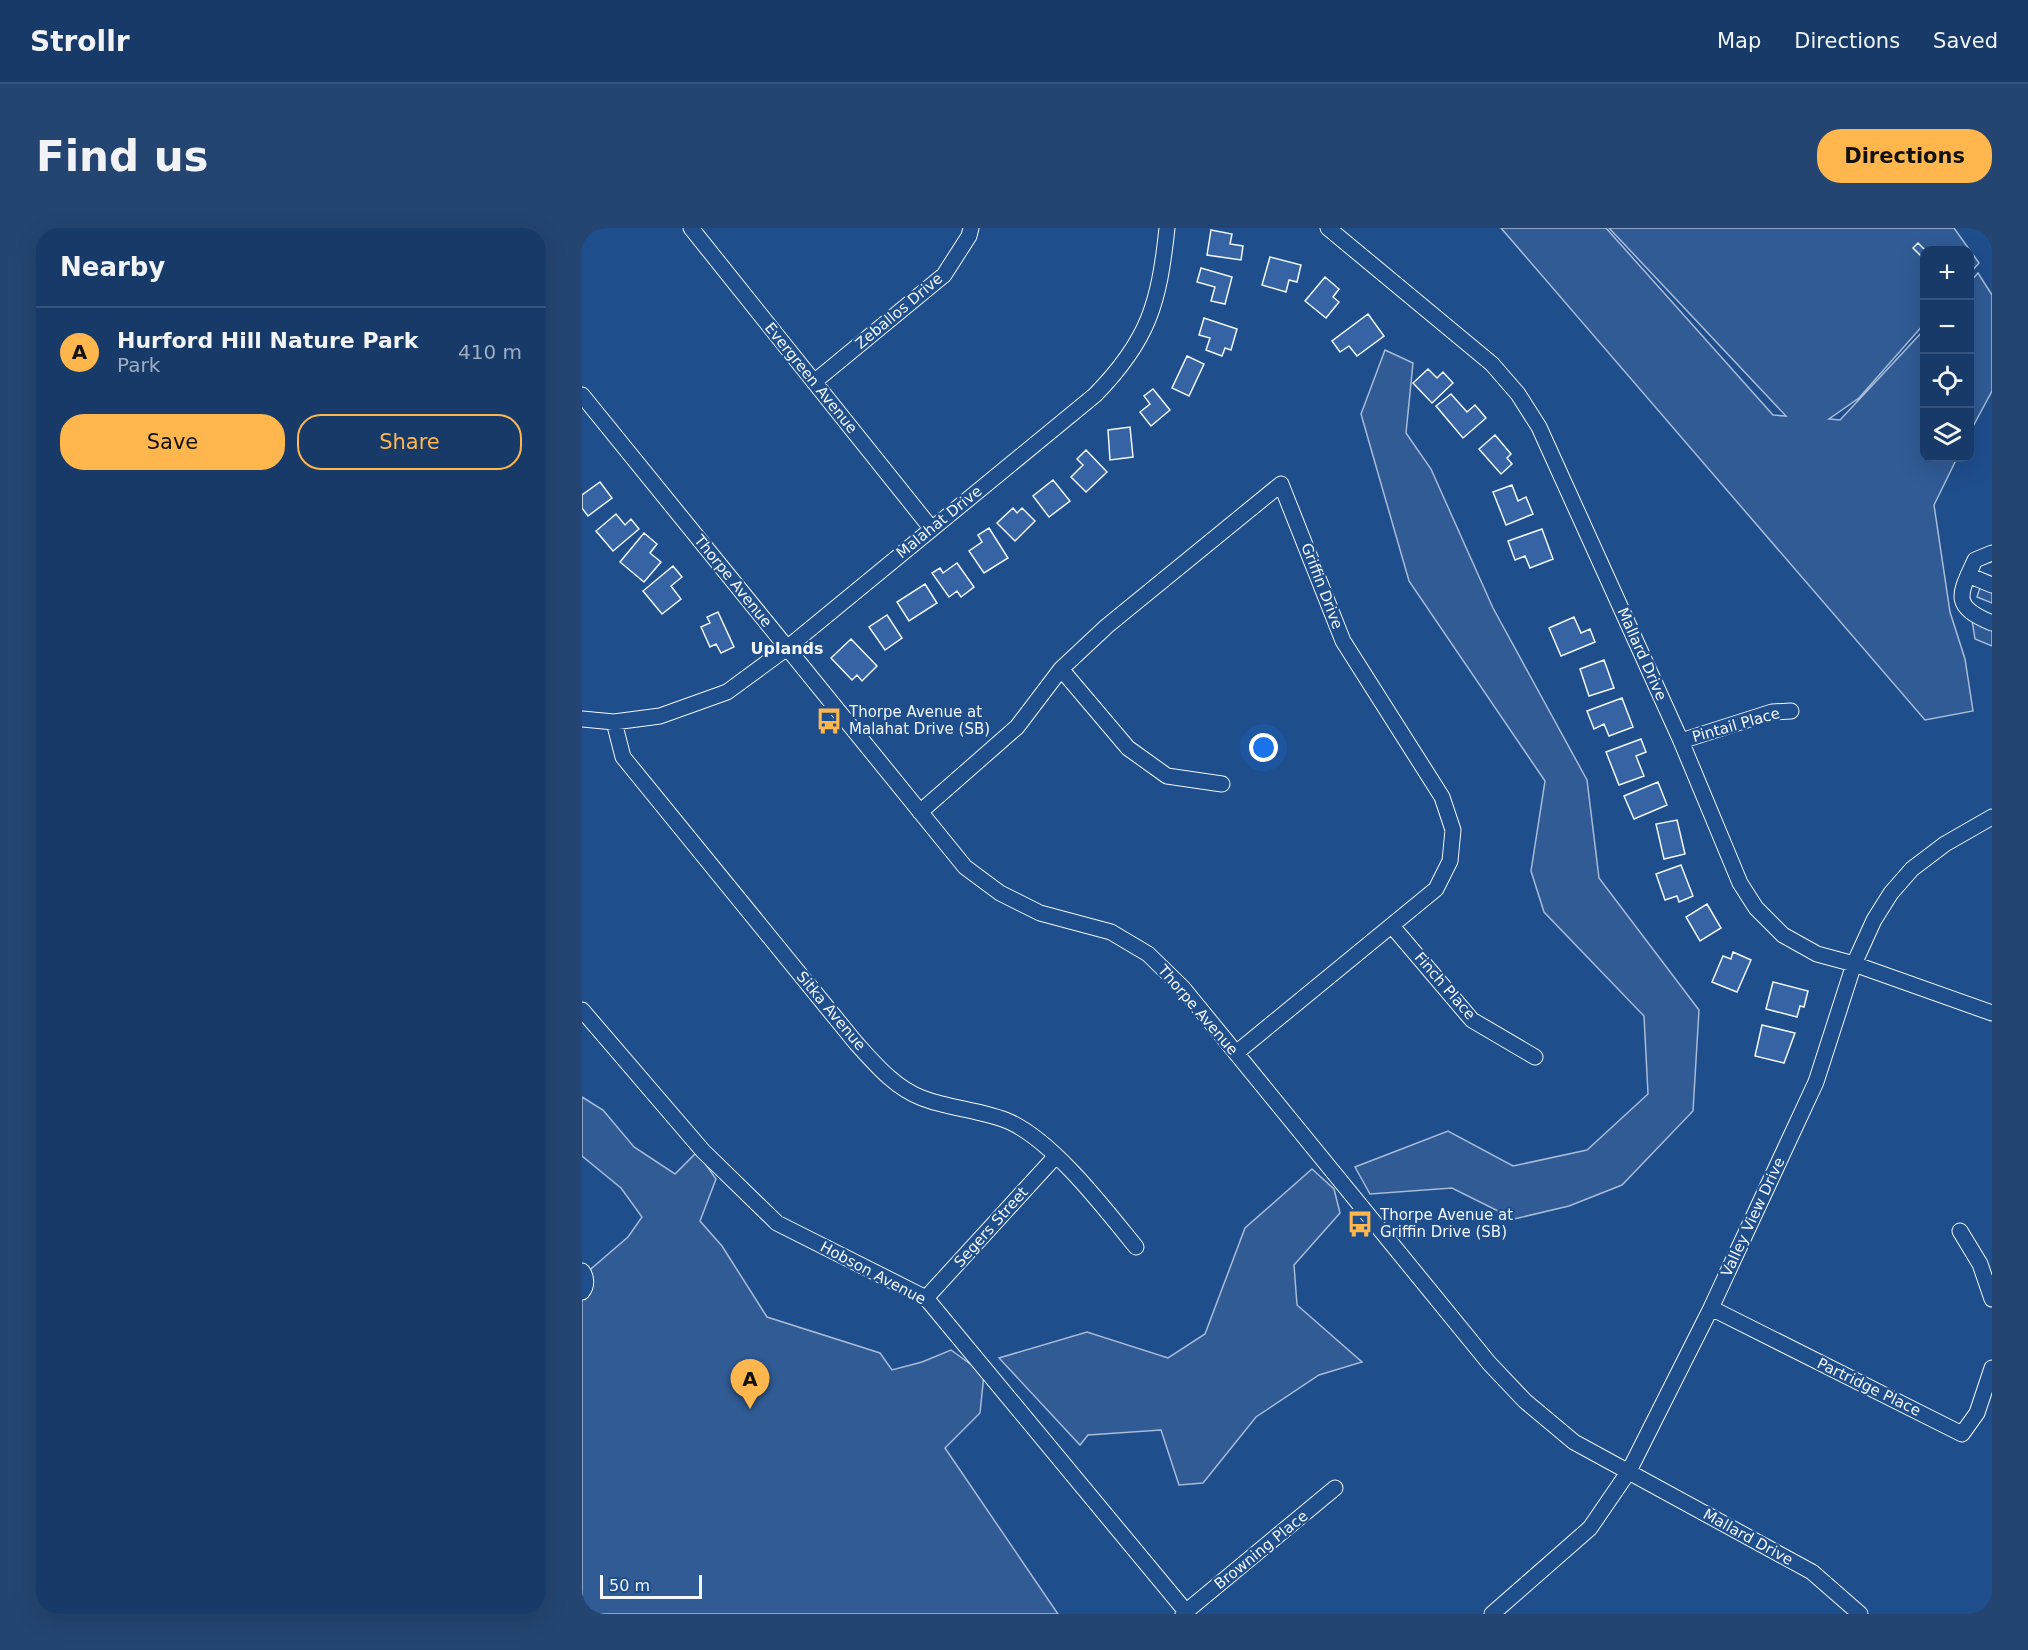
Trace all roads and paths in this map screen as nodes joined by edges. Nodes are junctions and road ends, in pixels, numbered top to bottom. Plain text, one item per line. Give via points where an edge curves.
1 (971, 228) edge
2 (1167, 228) edge
3 (1328, 228) edge
4 (699, 231) edge
5 (814, 382) junction
6 (582, 395) edge
7 (931, 528) junction
8 (1992, 553) edge
9 (1968, 575) junction
10 (1992, 585) edge
11 (1992, 623) edge
12 (787, 648) junction
13 (1061, 669) junction
14 (1791, 711) dead end
15 (582, 719) edge
16 (614, 722) junction
17 (1681, 741) junction
18 (1222, 784) dead end
19 (920, 812) junction
20 (1992, 817) edge
21 (1392, 926) junction
22 (1854, 964) junction
23 (582, 1010) edge
24 (1992, 1013) edge
25 (1236, 1053) junction
26 (1535, 1057) dead end
27 (1055, 1157) junction
28 (1960, 1231) dead end
29 (1136, 1247) dead end
30 (582, 1271) edge
31 (582, 1292) edge
32 (926, 1298) junction
33 (1992, 1299) edge
34 (1711, 1308) junction
35 (1992, 1368) edge
36 (1629, 1471) junction
37 (1335, 1488) dead end
38 (1186, 1613) edge
39 (1492, 1614) edge
40 (1860, 1614) edge

1 - 5 street, Zeballos Drive via 944,275
2 - 7 street, Malahat Drive via 1155,302 1134,350 1120,370 1095,395
3 - 17 street, Mallard Drive via 1492,364 1518,394 1539,427
4 - 5 street, Evergreen Avenue
5 - 7 street, Evergreen Avenue
6 - 12 street, Thorpe Avenue
7 - 12 street, Malahat Drive
8 - 9 street via 1975,560
9 - 10 street
9 - 11 street via 1961,591 1962,605 1971,614
12 - 16 street, Malahat Drive via 727,692 660,716
12 - 19 street, Thorpe Avenue
13 - 18 street via 1128,748 1167,776
13 - 19 street, Griffin Drive via 1017,727
13 - 21 street, Griffin Drive via 1107,626 1281,484 1343,641 1442,797 1453,830 1450,861 1436,889
14 - 17 street, Pintail Place via 1772,712
15 - 16 street
16 - 27 street, Sitka Avenue via 623,757 888,1077 921,1098 1010,1122
17 - 22 street, Mallard Drive via 1740,883 1756,908 1783,935 1817,954
19 - 25 street, Thorpe Avenue via 965,867 1000,893 1041,913 1111,932 1148,954 1183,988
20 - 22 street, Valley View Drive via 1912,869 1891,893
21 - 25 street, Griffin Drive
21 - 26 street, Finch Place via 1472,1020
22 - 24 street, Mallard Drive
22 - 34 street, Valley View Drive via 1815,1082
23 - 32 street, Hobson Avenue via 703,1151 777,1223
25 - 36 street, Thorpe Avenue via 1489,1363 1525,1401 1574,1442
27 - 29 street, Sitka Avenue via 1080,1180
27 - 32 street, Segers Street
28 - 33 street via 1980,1264
30 - 31 street via 586,1287
32 - 38 street, Hobson Avenue
34 - 35 street, Partridge Place via 1962,1434 1977,1413
34 - 36 street, Valley View Drive
36 - 39 street, Valley View Drive via 1590,1528
36 - 40 street, Mallard Drive via 1812,1572
37 - 38 street, Browning Place

